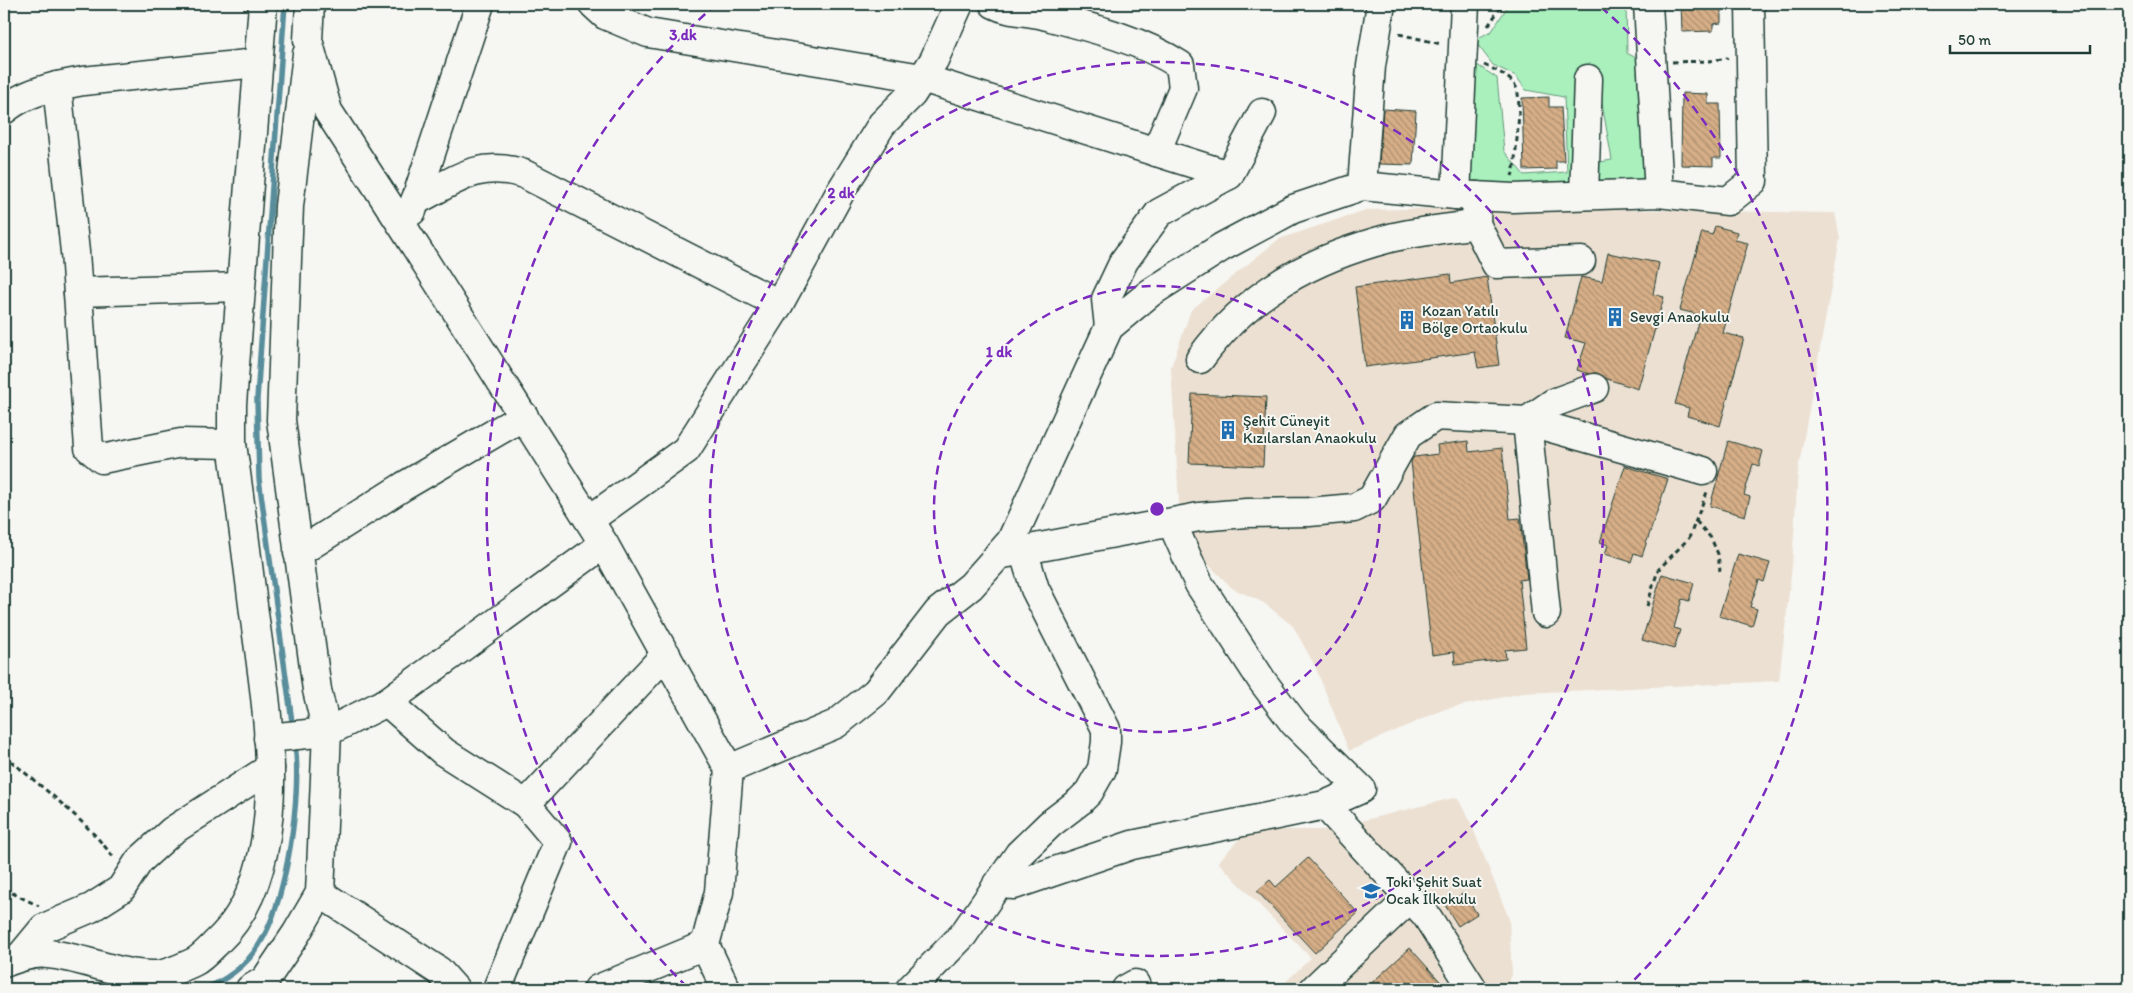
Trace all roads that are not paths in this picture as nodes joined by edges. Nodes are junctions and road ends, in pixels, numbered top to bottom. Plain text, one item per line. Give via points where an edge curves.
1 (263, 4) edge
2 (310, 4) edge
3 (480, 4) edge
4 (593, 4) edge
5 (959, 4) edge
6 (994, 4) edge
7 (1382, 4) edge
8 (1465, 4) edge
9 (1648, 4) edge
10 (1750, 4) edge
11 (308, 40) junction
12 (257, 63) junction
13 (922, 78) junction
14 (1588, 79) dead end
15 (57, 86) junction
16 (4, 110) edge
17 (1262, 113) dead end
18 (1156, 152) junction
19 (1229, 175) junction
20 (1362, 186) junction
21 (1659, 193) junction
22 (1584, 195) junction
23 (1479, 196) junction
24 (415, 201) junction
25 (1476, 224) junction
26 (406, 230) junction
27 (1581, 261) dead end
28 (240, 287) junction
29 (78, 292) junction
30 (779, 304) junction
31 (1109, 327) junction
32 (1200, 359) dead end
33 (1594, 388) dead end
34 (524, 416) junction
35 (1527, 421) junction
36 (232, 444) junction
37 (1703, 471) road end
38 (589, 520) junction
39 (1172, 523) junction
40 (604, 544) junction
41 (298, 553) junction
42 (1010, 553) junction
43 (1546, 613) dead end
44 (666, 654) junction
45 (387, 702) junction
46 (327, 732) junction
47 (268, 738) junction
48 (270, 768) junction
49 (729, 768) junction
50 (526, 804) junction
51 (1326, 805) junction
52 (997, 884) junction
53 (320, 893) junction
54 (1410, 898) junction
55 (705, 945) junction
56 (12, 960) edge
57 (250, 989) edge
58 (455, 989) edge
59 (497, 989) edge
60 (598, 989) edge
61 (726, 989) edge
62 (910, 989) edge
63 (1126, 989) edge
64 (1137, 989) edge
65 (1314, 989) edge
66 (1473, 989) edge

1 - 12 street
2 - 11 street
3 - 24 street
4 - 13 street via 605,14 648,33
5 - 13 street via 934,60
6 - 18 street via 1123,38 1161,52 1180,65 1183,88
7 - 20 street via 1372,66
8 - 23 street via 1463,40
9 - 21 street
10 - 21 street via 1753,181 1728,201
11 - 26 street via 328,111
11 - 41 street via 289,206 281,420
12 - 15 street
12 - 28 street
13 - 18 street
13 - 30 street via 912,94 882,124
14 - 22 street
15 - 16 street via 17,100
15 - 29 street
17 - 19 street
18 - 19 street
19 - 31 street via 1159,213 1124,262 1106,299
20 - 23 street
20 - 31 street via 1293,208 1150,293
21 - 22 street
22 - 23 street
23 - 25 street
24 - 26 street
24 - 30 street via 473,172 511,169
25 - 27 street via 1496,264
25 - 32 street via 1391,238 1332,256 1290,276 1255,300 1214,340
26 - 34 street
28 - 29 street
28 - 36 street
29 - 36 street via 89,448 102,459 181,443
30 - 38 street via 686,450
31 - 42 street via 1011,541
33 - 35 street via 1553,403
34 - 38 street
34 - 41 street
35 - 37 street
35 - 39 street via 1436,416 1408,435 1372,499 1354,508 1246,513
35 - 43 street
36 - 47 street
38 - 40 street
39 - 42 street
39 - 51 street via 1199,584 1263,682 1294,723 1360,790
40 - 44 street
40 - 45 street
41 - 46 street via 317,690
42 - 49 street via 938,612 876,692 836,724
42 - 52 street via 1036,590 1106,729 1106,742 1102,769 1089,792 1032,840
44 - 49 street
44 - 50 street
45 - 46 street
45 - 50 street via 444,752
46 - 47 street
46 - 53 street
47 - 48 street
48 - 56 street via 172,832 139,861 122,889 91,908 44,928
48 - 56 street via 265,843 254,883 240,913 223,936 196,961 157,975 134,974 46,953
49 - 55 street via 719,892
50 - 59 street via 558,842
51 - 52 street via 1132,845 1014,885
51 - 54 street
52 - 62 street via 963,934
53 - 57 street via 265,980
53 - 58 street via 439,971
54 - 65 street
54 - 66 street via 1426,914
55 - 60 street
55 - 61 street
63 - 64 street via 1135,984

